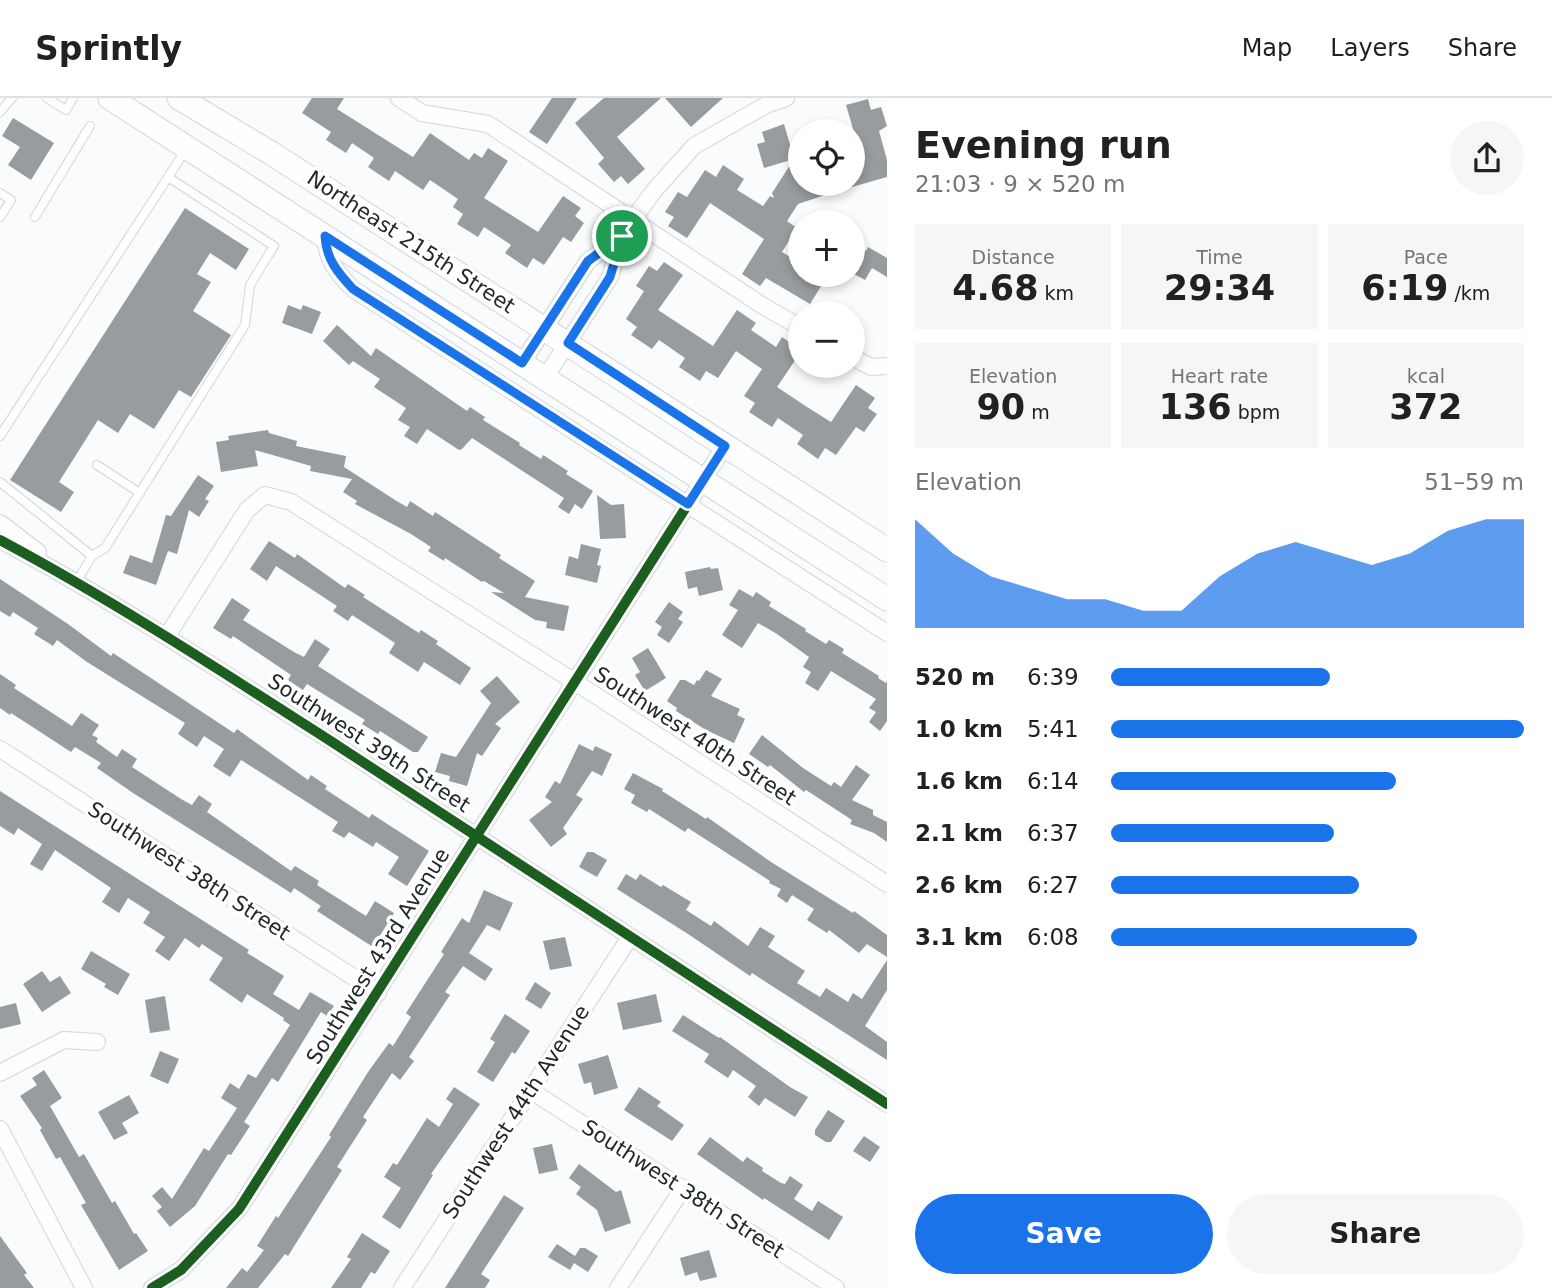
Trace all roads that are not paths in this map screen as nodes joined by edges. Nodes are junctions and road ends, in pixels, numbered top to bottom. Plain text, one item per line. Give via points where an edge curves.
1 (12, 98) edge
2 (47, 98) edge
3 (73, 98) edge
4 (110, 98) edge
5 (179, 98) edge
6 (399, 98) edge
7 (786, 98) edge
8 (0, 112) edge
9 (90, 126) dead end
10 (187, 148) junction
11 (168, 177) junction
12 (0, 193) edge
13 (36, 217) dead end
14 (0, 218) edge
15 (633, 220) junction
16 (325, 236) junction
17 (622, 236) junction
18 (576, 278) junction
19 (599, 294) junction
20 (788, 320) edge
21 (544, 328) junction
22 (568, 343) junction
23 (522, 363) junction
24 (545, 378) junction
25 (0, 436) edge
26 (725, 446) junction
27 (97, 465) dead end
28 (704, 481) junction
29 (0, 482) edge
30 (140, 493) junction
31 (688, 504) junction
32 (0, 523) edge
33 (0, 540) edge
34 (887, 550) edge
35 (92, 556) junction
36 (77, 581) junction
37 (887, 599) edge
38 (887, 633) edge
39 (167, 636) junction
40 (575, 682) junction
41 (0, 749) edge
42 (478, 835) junction
43 (887, 884) edge
44 (630, 937) junction
45 (378, 993) junction
46 (96, 1042) dead end
47 (0, 1073) edge
48 (530, 1090) junction
49 (887, 1104) edge
50 (0, 1129) edge
51 (683, 1188) junction
52 (84, 1288) edge
53 (152, 1288) edge
54 (402, 1288) edge
55 (618, 1288) edge
56 (835, 1288) edge

1 - 8 lane
2 - 3 lane via 66,110
4 - 10 street, Northeast 215th Street
5 - 21 street, Northeast 215th Street
6 - 15 street via 422,113 488,124
7 - 15 street via 694,146
9 - 13 lane
10 - 11 lane
10 - 16 street, Northeast 215th Street
11 - 25 lane
11 - 30 lane via 274,246 250,285 245,325
12 - 14 lane via 11,200
15 - 17 street
15 - 20 street
16 - 23 street, Northeast 215th Street
16 - 31 street via 334,269 353,289
17 - 18 street via 588,261
17 - 19 street via 614,268
18 - 19 street
18 - 21 street
19 - 22 street
21 - 22 street, Northeast 215th Street
21 - 23 street
22 - 24 street
22 - 26 street, Northeast 215th Street
23 - 24 street, Northeast 215th Street
24 - 28 street, Northeast 215th Street
26 - 28 street, Southwest 43rd Avenue
26 - 34 street, Northeast 215th Street
27 - 30 lane
28 - 31 street, Southwest 43rd Avenue
28 - 37 street, Northeast 215th Street
29 - 35 lane
30 - 35 lane via 105,548
31 - 38 street
31 - 40 street, Southwest 43rd Avenue
32 - 36 street, Southwest 39th Street
33 - 36 street, Southwest 39th Street
35 - 36 lane
36 - 39 street, Southwest 39th Street
39 - 40 street, Southwest 40th Street via 247,510 265,495 291,502
39 - 42 street, Southwest 39th Street
40 - 42 street, Southwest 43rd Avenue
40 - 43 street, Southwest 40th Street
41 - 45 street, Southwest 38th Street
42 - 44 street, Southwest 39th Street
42 - 45 street, Southwest 43rd Avenue
44 - 48 street, Southwest 44th Avenue
44 - 49 street, Southwest 39th Street
45 - 53 street, Southwest 43rd Avenue via 239,1209 181,1270
46 - 47 street via 64,1040
48 - 51 street, Southwest 38th Street
48 - 54 street, Southwest 44th Avenue
50 - 52 street
51 - 55 street
51 - 56 street, Southwest 38th Street

